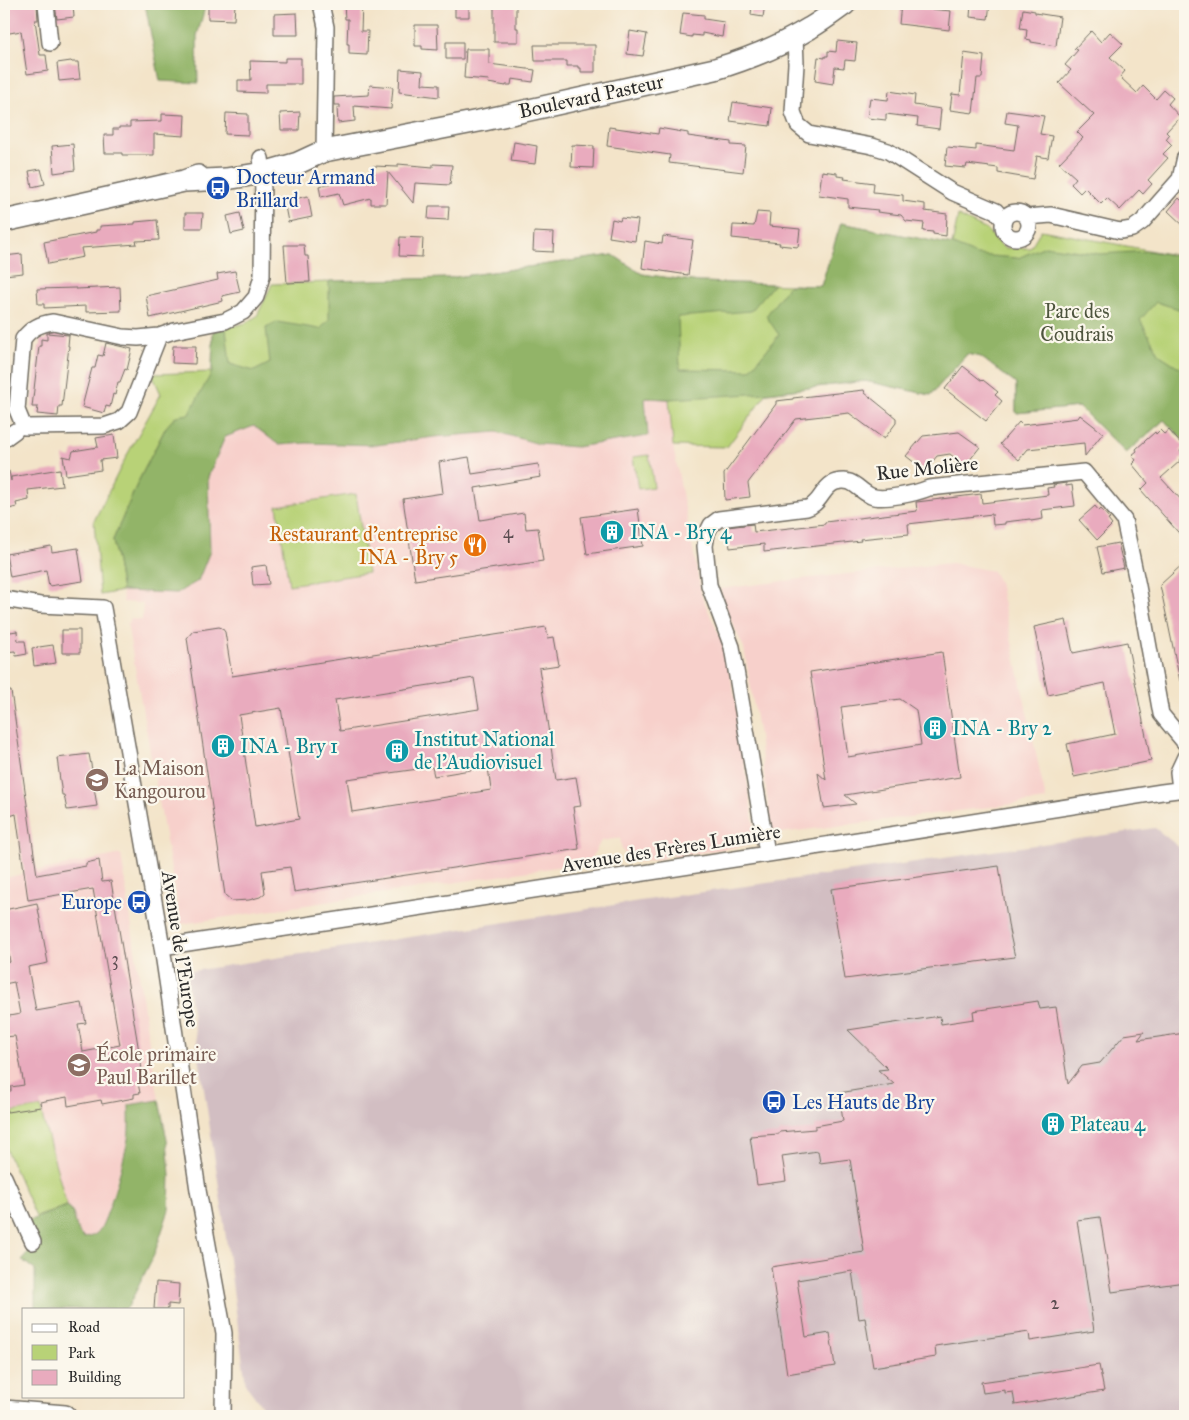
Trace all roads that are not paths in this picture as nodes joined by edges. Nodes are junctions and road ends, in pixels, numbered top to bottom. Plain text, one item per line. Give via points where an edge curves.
1 (46, 4) edge
2 (322, 4) edge
3 (845, 4) edge
4 (795, 36) junction
5 (50, 43) dead end
6 (324, 151) junction
7 (1185, 157) edge
8 (262, 166) junction
9 (1027, 217) junction
10 (4, 221) edge
11 (1004, 221) junction
12 (159, 336) junction
13 (4, 599) edge
14 (1185, 743) edge
15 (1185, 757) edge
16 (1183, 789) edge
17 (767, 854) junction
18 (162, 947) junction
19 (4, 1176) edge
20 (33, 1242) dead end
21 (4, 1411) edge
22 (65, 1416) edge
23 (223, 1416) edge

1 - 5 street
2 - 6 street via 326,27
3 - 4 main road, Boulevard Pasteur
4 - 6 main road, Boulevard Pasteur via 744,60 715,69 484,120
4 - 11 street via 793,112 798,125 809,134 888,151 952,192 996,211
6 - 8 main road, Boulevard Pasteur via 298,163
7 - 9 street via 1180,179 1132,229 1120,231 1051,215
8 - 10 main road, Boulevard Pasteur via 226,178 184,181
8 - 12 street via 262,276 256,297 243,312 225,321
9 - 11 street via 1016,211
9 - 11 street via 1030,222 1028,231 1017,238 1004,230
12 - 12 street via 123,337 53,322 29,330 23,339 16,410 24,427 104,426 119,421 129,412
13 - 18 street, Avenue de l'Europe via 40,605 103,608
14 - 17 street, Rue Molière via 1161,714 1124,520 1084,472 929,488 881,498 870,496 849,481 835,482 815,504 807,508 719,519 707,533 709,585 732,647
15 - 16 street via 1178,772
16 - 17 street, Avenue des Frères Lumière
17 - 18 street, Avenue des Frères Lumière
18 - 23 street, Avenue de l'Europe via 192,1154 224,1333
19 - 20 street
21 - 22 main road

